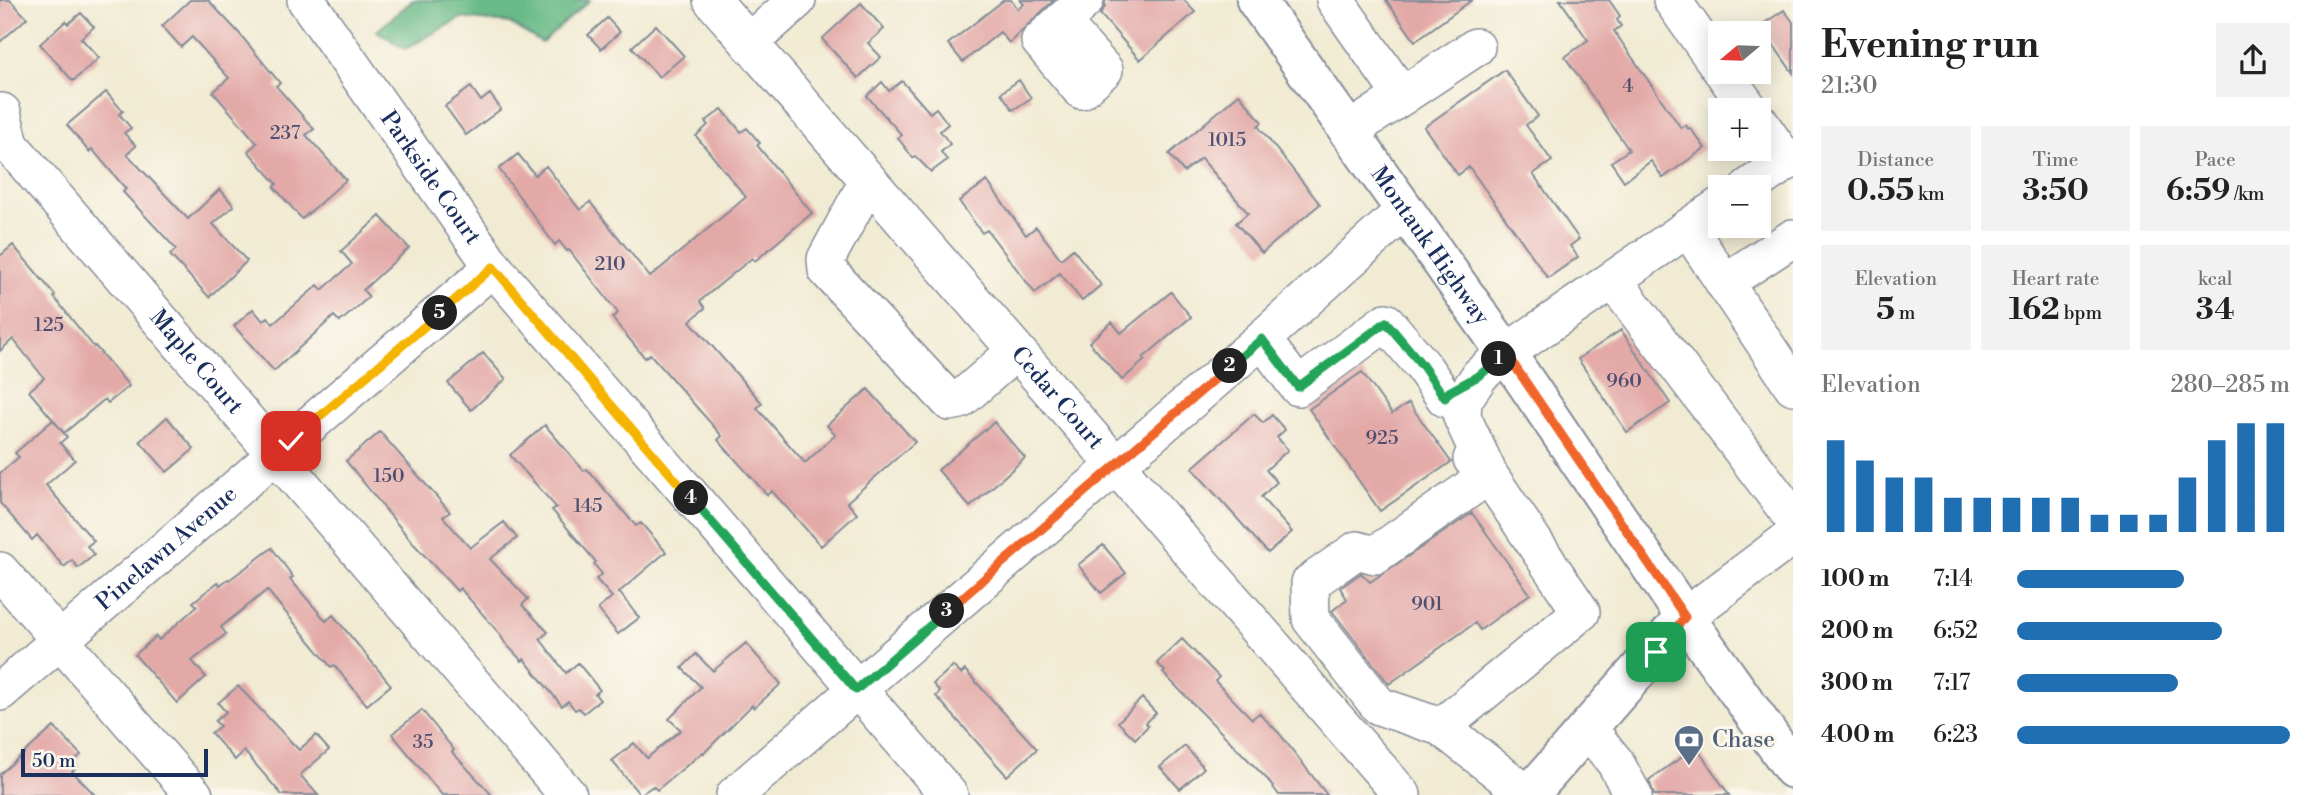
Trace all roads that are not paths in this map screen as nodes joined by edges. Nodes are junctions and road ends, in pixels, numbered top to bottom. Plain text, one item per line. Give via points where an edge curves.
1 (306, 0) edge
2 (712, 0) edge
3 (797, 0) edge
4 (1256, 0) edge
5 (1335, 0) edge
6 (1672, 0) edge
7 (749, 43) junction
8 (1476, 47) dead end
9 (1708, 51) edge
10 (1402, 96) junction
11 (2, 113) dead end
12 (1348, 132) junction
13 (1771, 136) edge
14 (1790, 159) edge
15 (1767, 175) edge
16 (868, 181) junction
17 (1404, 211) junction
18 (1708, 214) edge
19 (1688, 228) junction
20 (1793, 238) edge
21 (493, 267) junction
22 (1613, 280) junction
23 (1724, 283) junction
24 (1262, 339) junction
25 (1016, 351) junction
26 (1493, 364) junction
27 (1793, 386) edge
28 (1445, 398) junction
29 (274, 455) junction
30 (1114, 465) junction
31 (1489, 475) junction
32 (1793, 518) edge
33 (1793, 537) edge
34 (0, 571) edge
35 (1685, 617) junction
36 (60, 640) junction
37 (856, 690) junction
38 (0, 692) edge
39 (1441, 727) junction
40 (1588, 729) junction
41 (1793, 769) edge
42 (194, 795) edge
43 (568, 795) edge
44 (736, 795) edge
45 (949, 795) edge
46 (1402, 795) edge
47 (1528, 795) edge
48 (1633, 795) edge

1 - 21 street, Parkside Court
2 - 7 street, Cedar Court
3 - 7 street
4 - 12 main road, Montauk Highway
5 - 10 street
6 - 9 street
7 - 16 street, Cedar Court
8 - 10 street
10 - 12 street
11 - 29 street, Maple Court via 10,145
12 - 17 main road, Montauk Highway
13 - 14 street
14 - 15 street
16 - 25 street, Cedar Court
16 - 25 street via 826,259 827,270 950,402 960,400
17 - 24 street
17 - 26 main road, Montauk Highway
18 - 19 street
19 - 22 street
19 - 23 street
20 - 23 street
21 - 29 street, Pinelawn Avenue
21 - 37 street, Parkside Court
22 - 26 street
22 - 32 street
23 - 27 street
24 - 28 street via 1298,387 1386,322
24 - 30 street
25 - 30 street, Cedar Court
26 - 28 street
26 - 31 street via 1463,400 1462,417
26 - 35 main road, Montauk Highway
28 - 31 street via 1439,408 1454,441
29 - 36 street, Pinelawn Avenue
29 - 43 street, Maple Court
30 - 37 street
30 - 46 street, Cedar Court
31 - 39 street via 1581,612
31 - 39 street via 1375,555 1357,550 1310,583 1311,619 1379,706
33 - 35 street
34 - 36 street
35 - 40 main road
35 - 41 main road, Montauk Highway
36 - 38 street, Pinelawn Avenue
36 - 42 street
37 - 44 street
37 - 45 street, Parkside Court
39 - 47 street
40 - 47 main road
40 - 48 street via 1615,762

